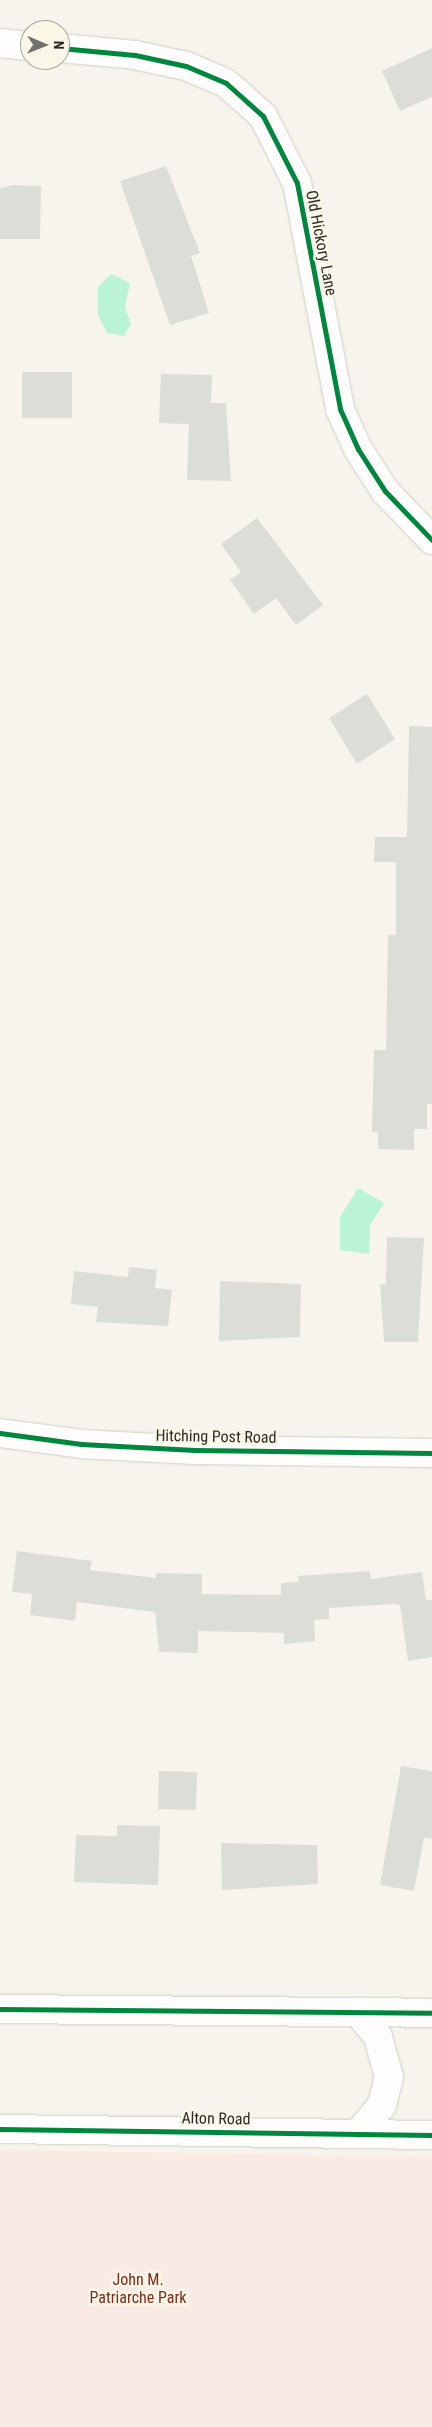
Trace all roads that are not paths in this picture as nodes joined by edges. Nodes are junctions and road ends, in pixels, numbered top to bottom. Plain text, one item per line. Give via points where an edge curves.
1 (0, 43) edge
2 (20, 45) edge
3 (70, 49) edge
4 (432, 540) edge
5 (0, 1433) edge
6 (432, 1453) edge
7 (0, 2009) edge
8 (358, 2012) junction
9 (432, 2013) edge
10 (0, 2129) edge
11 (359, 2132) junction
12 (432, 2135) edge

1 - 2 street
3 - 4 street, Old Hickory Lane via 135,55 186,66 226,83 263,116 296,183 340,409 358,449 385,491
5 - 6 street, Hitching Post Road via 82,1444 195,1450
7 - 8 street
8 - 9 street
8 - 11 street via 378,2037 389,2077 382,2105
10 - 11 street, Alton Road
11 - 12 street, Alton Road

